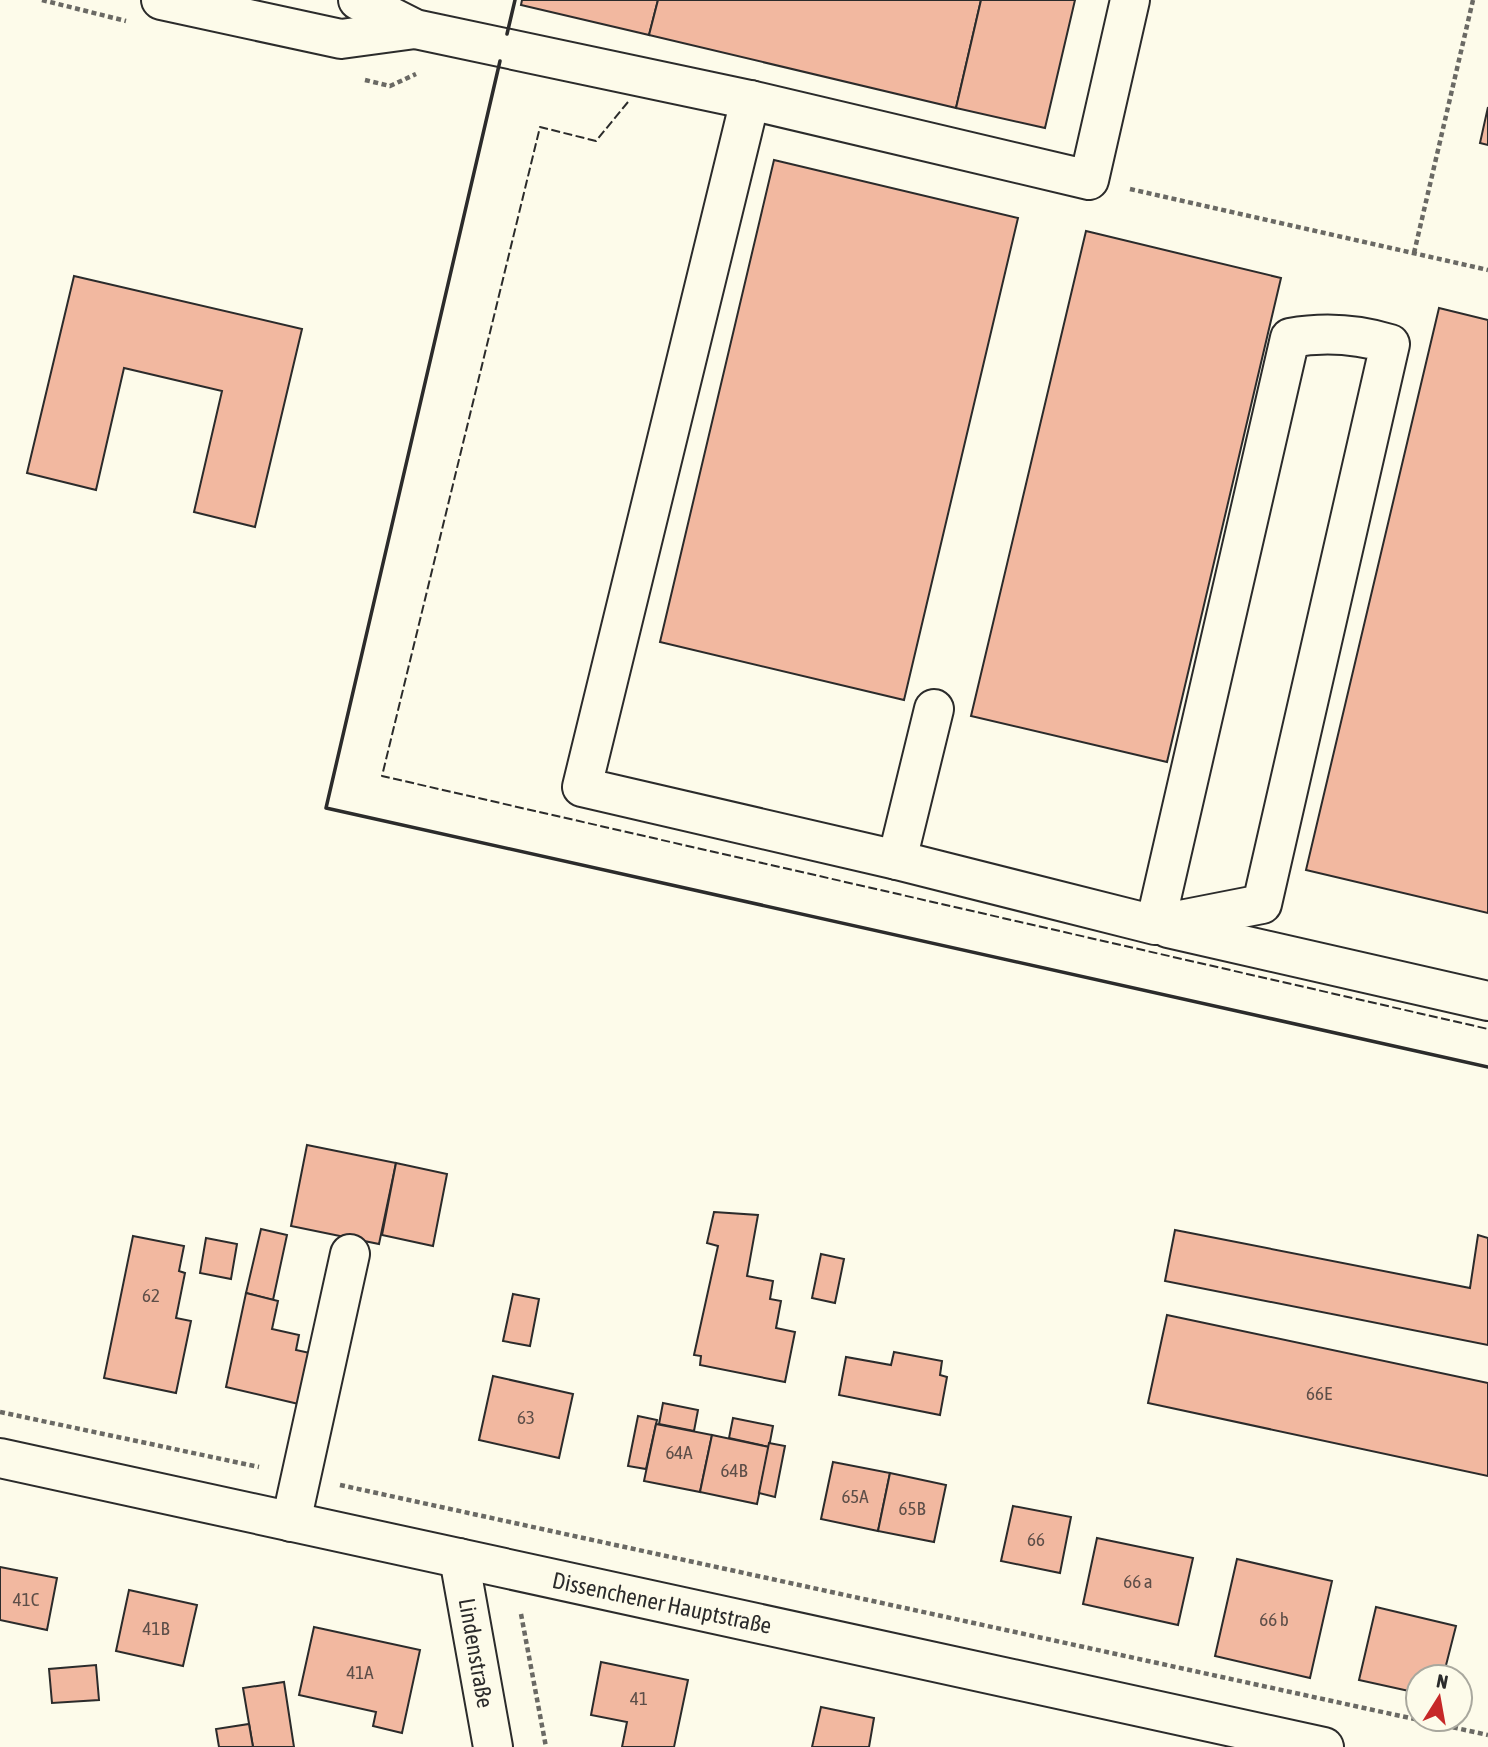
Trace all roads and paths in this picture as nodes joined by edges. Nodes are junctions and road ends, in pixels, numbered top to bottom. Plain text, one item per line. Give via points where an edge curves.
1 (161, 0) edge
2 (358, 0) edge
3 (1130, 0) edge
4 (1473, 0) edge
5 (415, 29) junction
6 (750, 100) junction
7 (1089, 180) junction
8 (1414, 253) junction
9 (1488, 270) edge
10 (934, 709) dead end
11 (897, 860) junction
12 (1155, 925) junction
13 (1488, 1001) edge
14 (350, 1254) dead end
15 (0, 1412) edge
16 (0, 1458) edge
17 (300, 1476) junction
18 (291, 1522) junction
19 (459, 1558) junction
20 (520, 1604) dead end
21 (1488, 1735) edge
22 (493, 1747) edge
23 (546, 1747) edge
24 (1324, 1747) edge

1 - 5 main road via 341,39
2 - 5 main road
3 - 7 main road
4 - 8 path
5 - 6 main road
6 - 7 main road
6 - 11 main road via 582,788
7 - 8 path
8 - 9 path
10 - 11 main road
11 - 12 main road
12 - 12 main road via 1290,338 1320,333 1390,344 1262,904
12 - 13 main road
14 - 17 main road
15 - 17 path
16 - 18 main road, Dissenchener Hauptstraße
17 - 18 main road
17 - 21 path
18 - 19 main road, Dissenchener Hauptstraße
19 - 22 main road, Lindenstraße
19 - 24 main road, Dissenchener Hauptstraße
20 - 23 path

